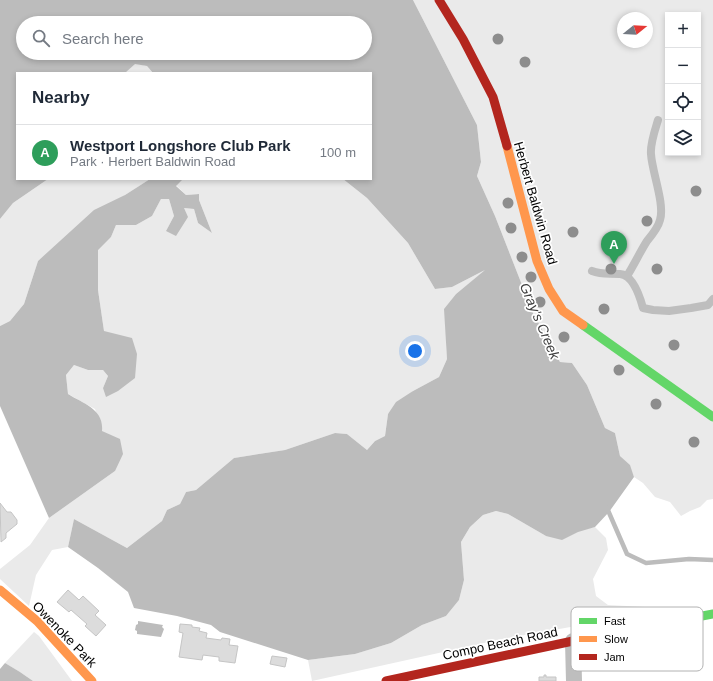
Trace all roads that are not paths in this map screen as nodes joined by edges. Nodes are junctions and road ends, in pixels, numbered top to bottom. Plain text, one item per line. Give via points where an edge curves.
1 (439, 0) edge
2 (658, 120) dead end
3 (592, 271) dead end
4 (627, 276) junction
5 (713, 299) edge
6 (713, 417) edge
7 (0, 590) edge
8 (713, 614) edge
9 (703, 616) edge
10 (571, 641) edge
11 (574, 671) edge
12 (92, 681) edge
13 (386, 681) edge
14 (574, 681) edge

1 - 6 street, Herbert Baldwin Road via 463,39 492,97 510,155 537,261 549,289 563,312
2 - 4 lane via 651,151 661,220
3 - 4 lane via 598,274
4 - 5 lane via 644,308 669,311 708,304
7 - 12 street, Owenoke Park via 37,621
8 - 9 street, Compo Beach Road
10 - 13 street, Compo Beach Road
11 - 14 street

